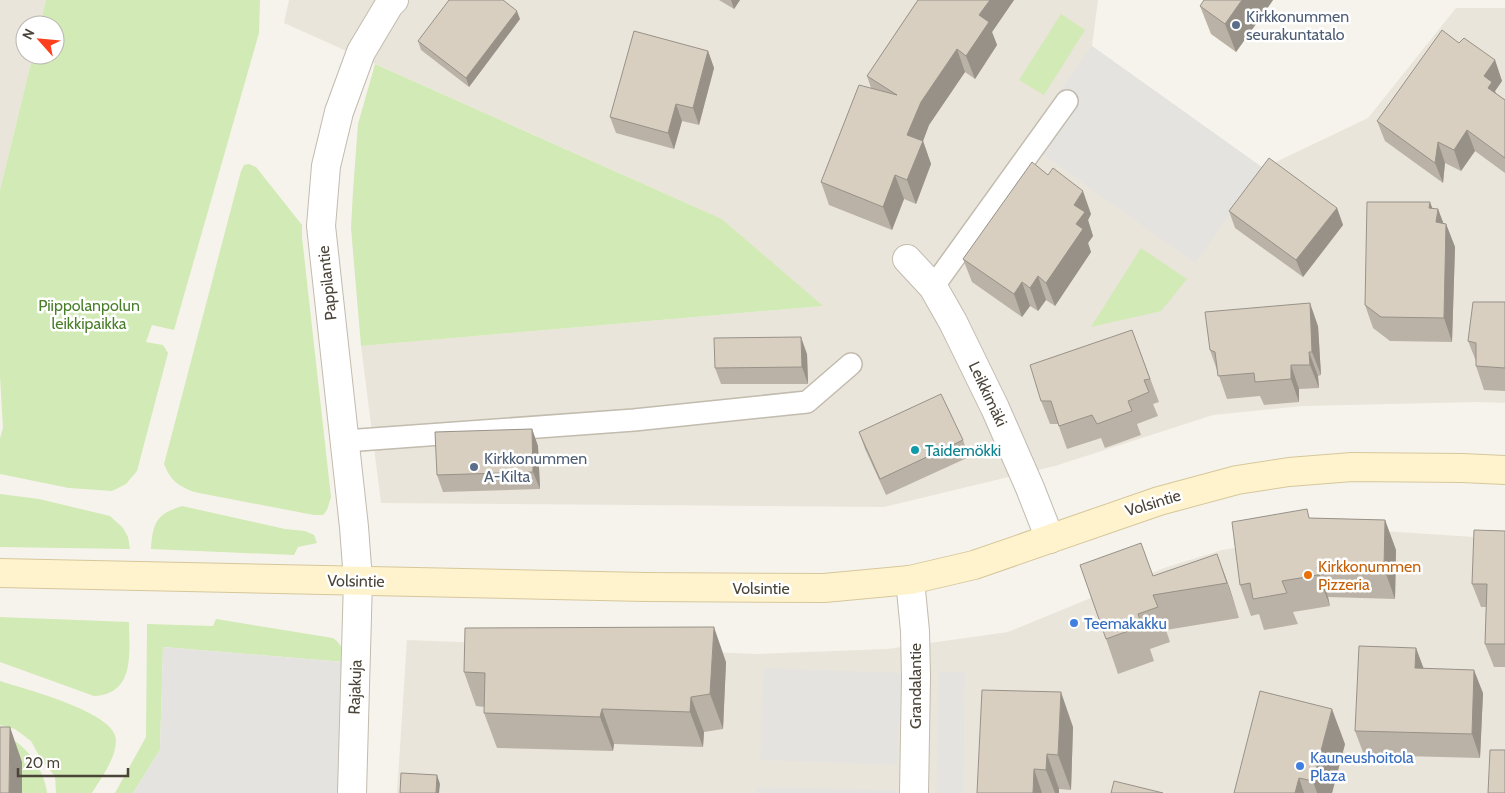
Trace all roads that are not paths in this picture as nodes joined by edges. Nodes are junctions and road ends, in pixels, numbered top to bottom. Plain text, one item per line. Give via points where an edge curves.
1 (394, 0) edge
2 (1067, 101) dead end
3 (908, 259) dead end
4 (933, 287) junction
5 (851, 364) dead end
6 (345, 441) junction
7 (1505, 470) edge
8 (1050, 539) junction
9 (0, 573) edge
10 (358, 580) junction
11 (910, 580) junction
12 (352, 793) edge
13 (914, 793) edge

1 - 6 street, Pappilantie via 361,52 339,112 326,166 321,226
2 - 4 lane
3 - 4 street, Leikkimäki
4 - 8 street, Leikkimäki via 995,408
5 - 6 lane via 807,402 634,420
6 - 10 street, Pappilantie
7 - 8 street, Volsintie via 1352,468 1254,477 1159,501
8 - 11 street, Volsintie via 974,565
9 - 10 street, Volsintie
10 - 11 street, Volsintie via 824,588
10 - 12 street, Rajakuja
11 - 13 street, Grandalantie via 916,676

